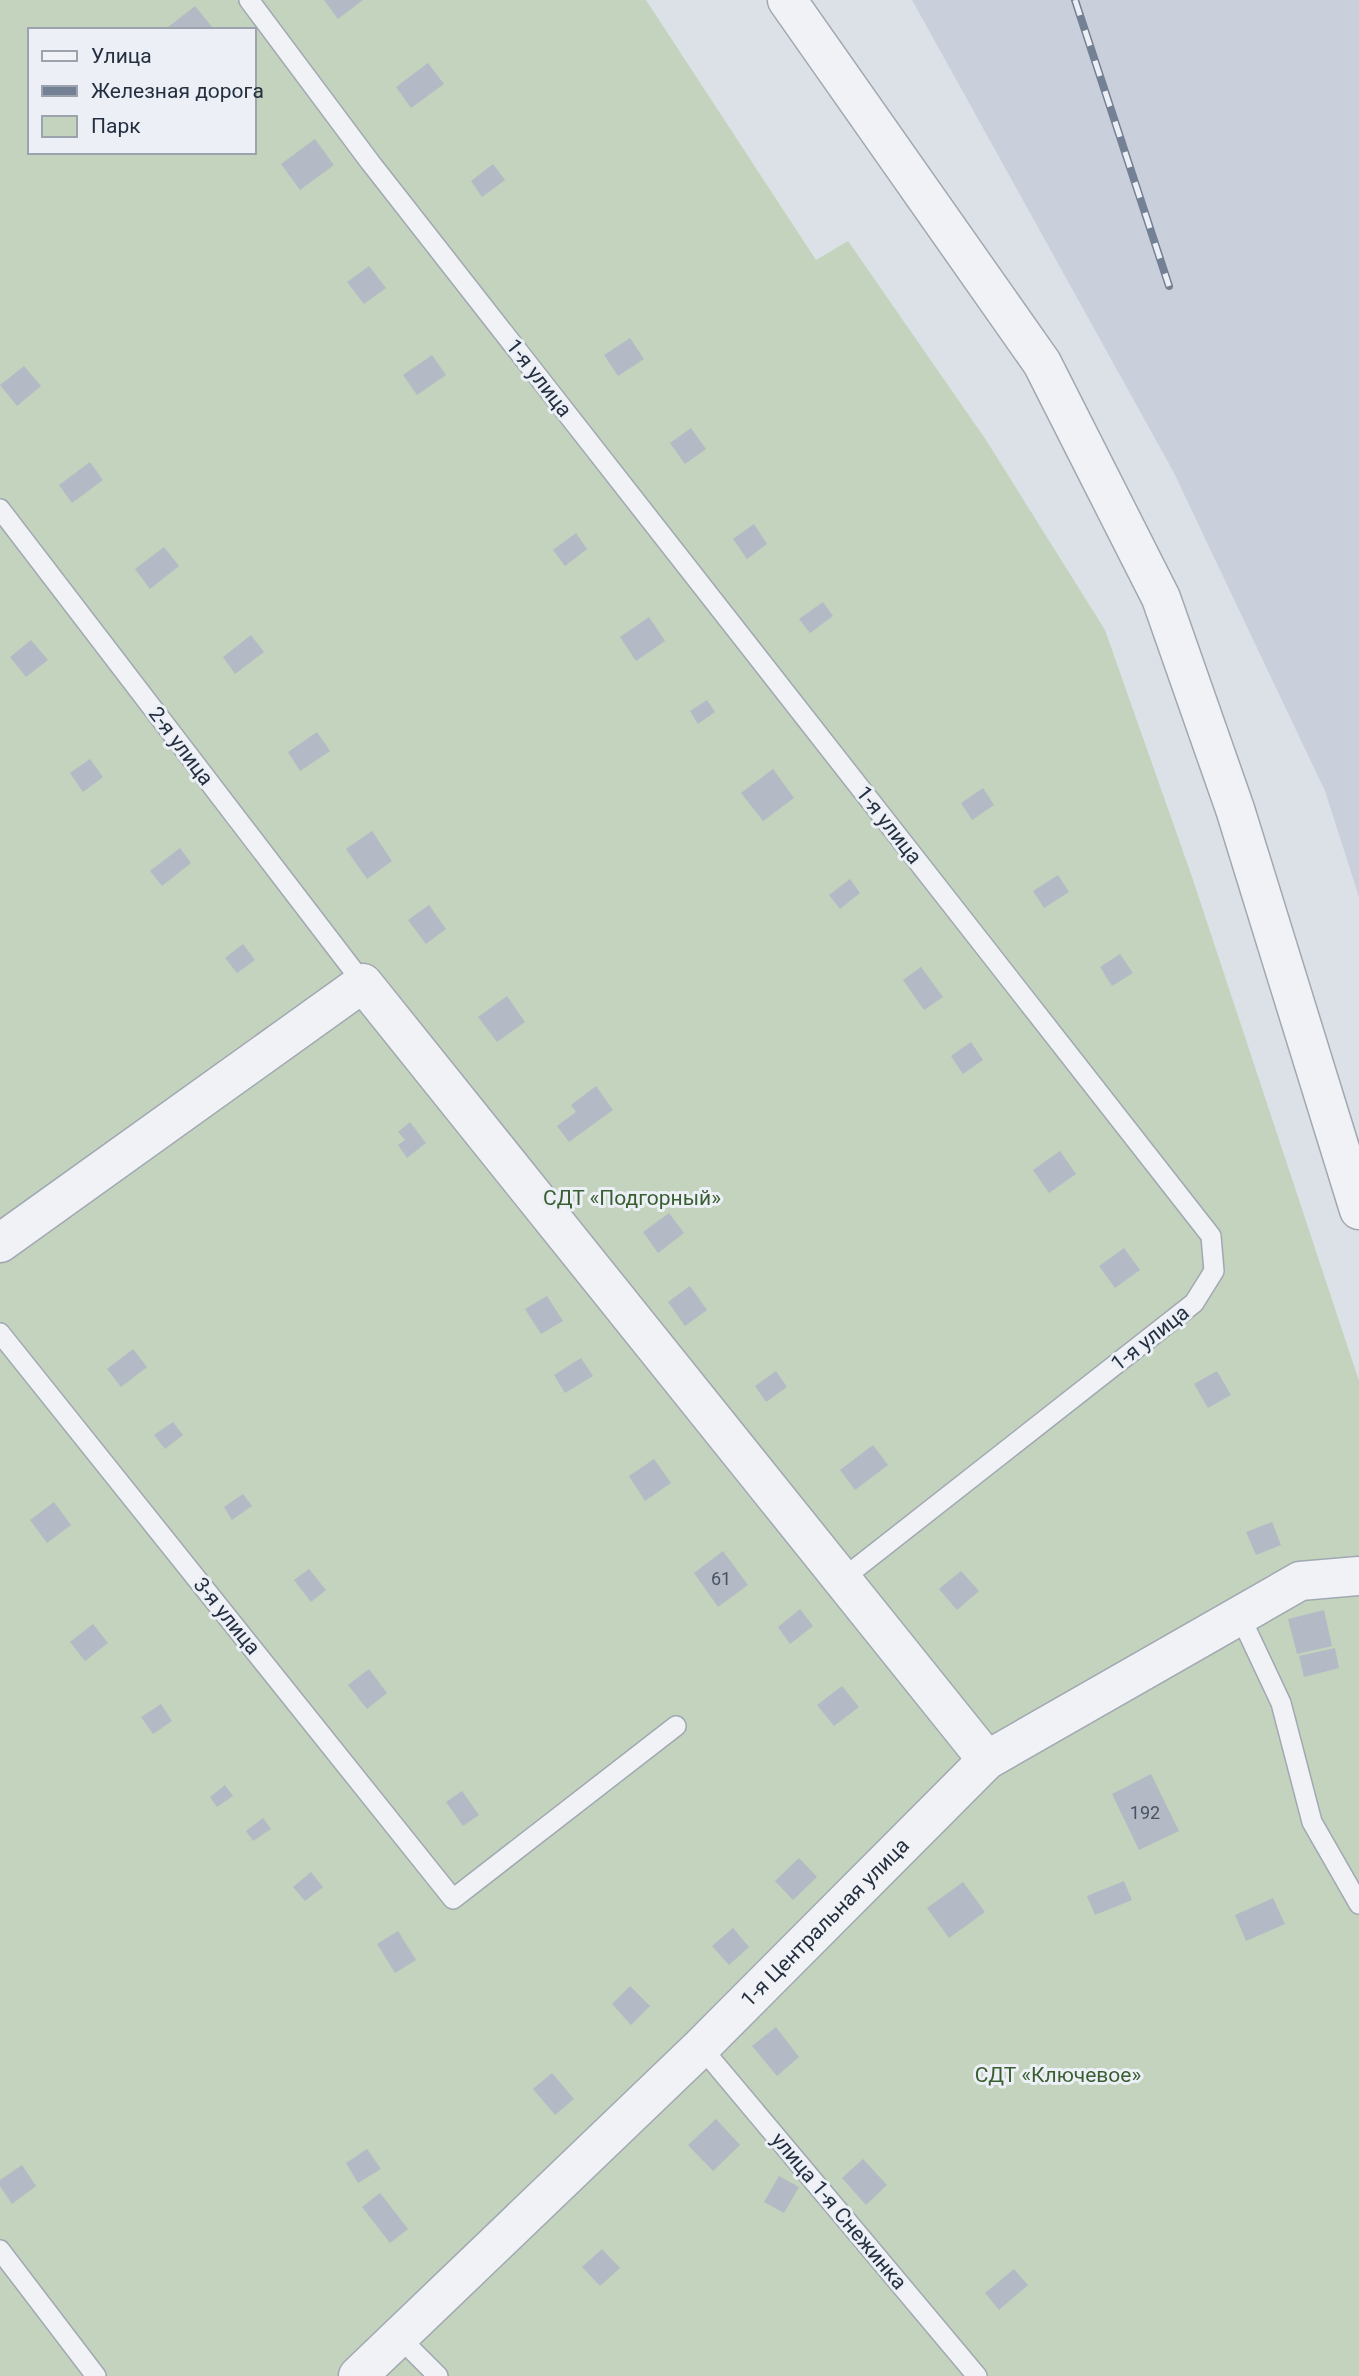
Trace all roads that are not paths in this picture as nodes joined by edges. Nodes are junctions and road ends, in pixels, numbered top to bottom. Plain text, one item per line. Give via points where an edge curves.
1 (249, 0) edge
2 (787, 0) edge
3 (0, 509) edge
4 (363, 983) junction
5 (1359, 1210) edge
6 (0, 1243) edge
7 (0, 1333) edge
8 (1359, 1576) edge
9 (841, 1580) junction
10 (1240, 1616) junction
11 (676, 1726) dead end
12 (987, 1760) junction
13 (1359, 1904) edge
14 (701, 2047) junction
15 (0, 2250) edge
16 (399, 2336) junction
17 (96, 2376) edge
18 (358, 2376) edge
19 (438, 2376) edge
20 (977, 2376) edge

1 - 9 lane, 1-я улица via 379,173 1211,1236 1214,1270 1195,1303
2 - 5 street via 1042,363 1161,598 1235,809
3 - 4 lane, 2-я улица
4 - 6 street
4 - 9 street
7 - 11 lane, 3-я улица via 453,1899
8 - 10 street, 1-я Центральная улица via 1300,1581
9 - 12 street
10 - 12 street, 1-я Центральная улица
10 - 13 lane via 1281,1703 1311,1822
12 - 14 street, 1-я Центральная улица
14 - 16 street, 1-я Центральная улица
14 - 20 lane, улица 1-я Снежинка
15 - 17 lane
16 - 18 street, 1-я Центральная улица
16 - 19 lane

